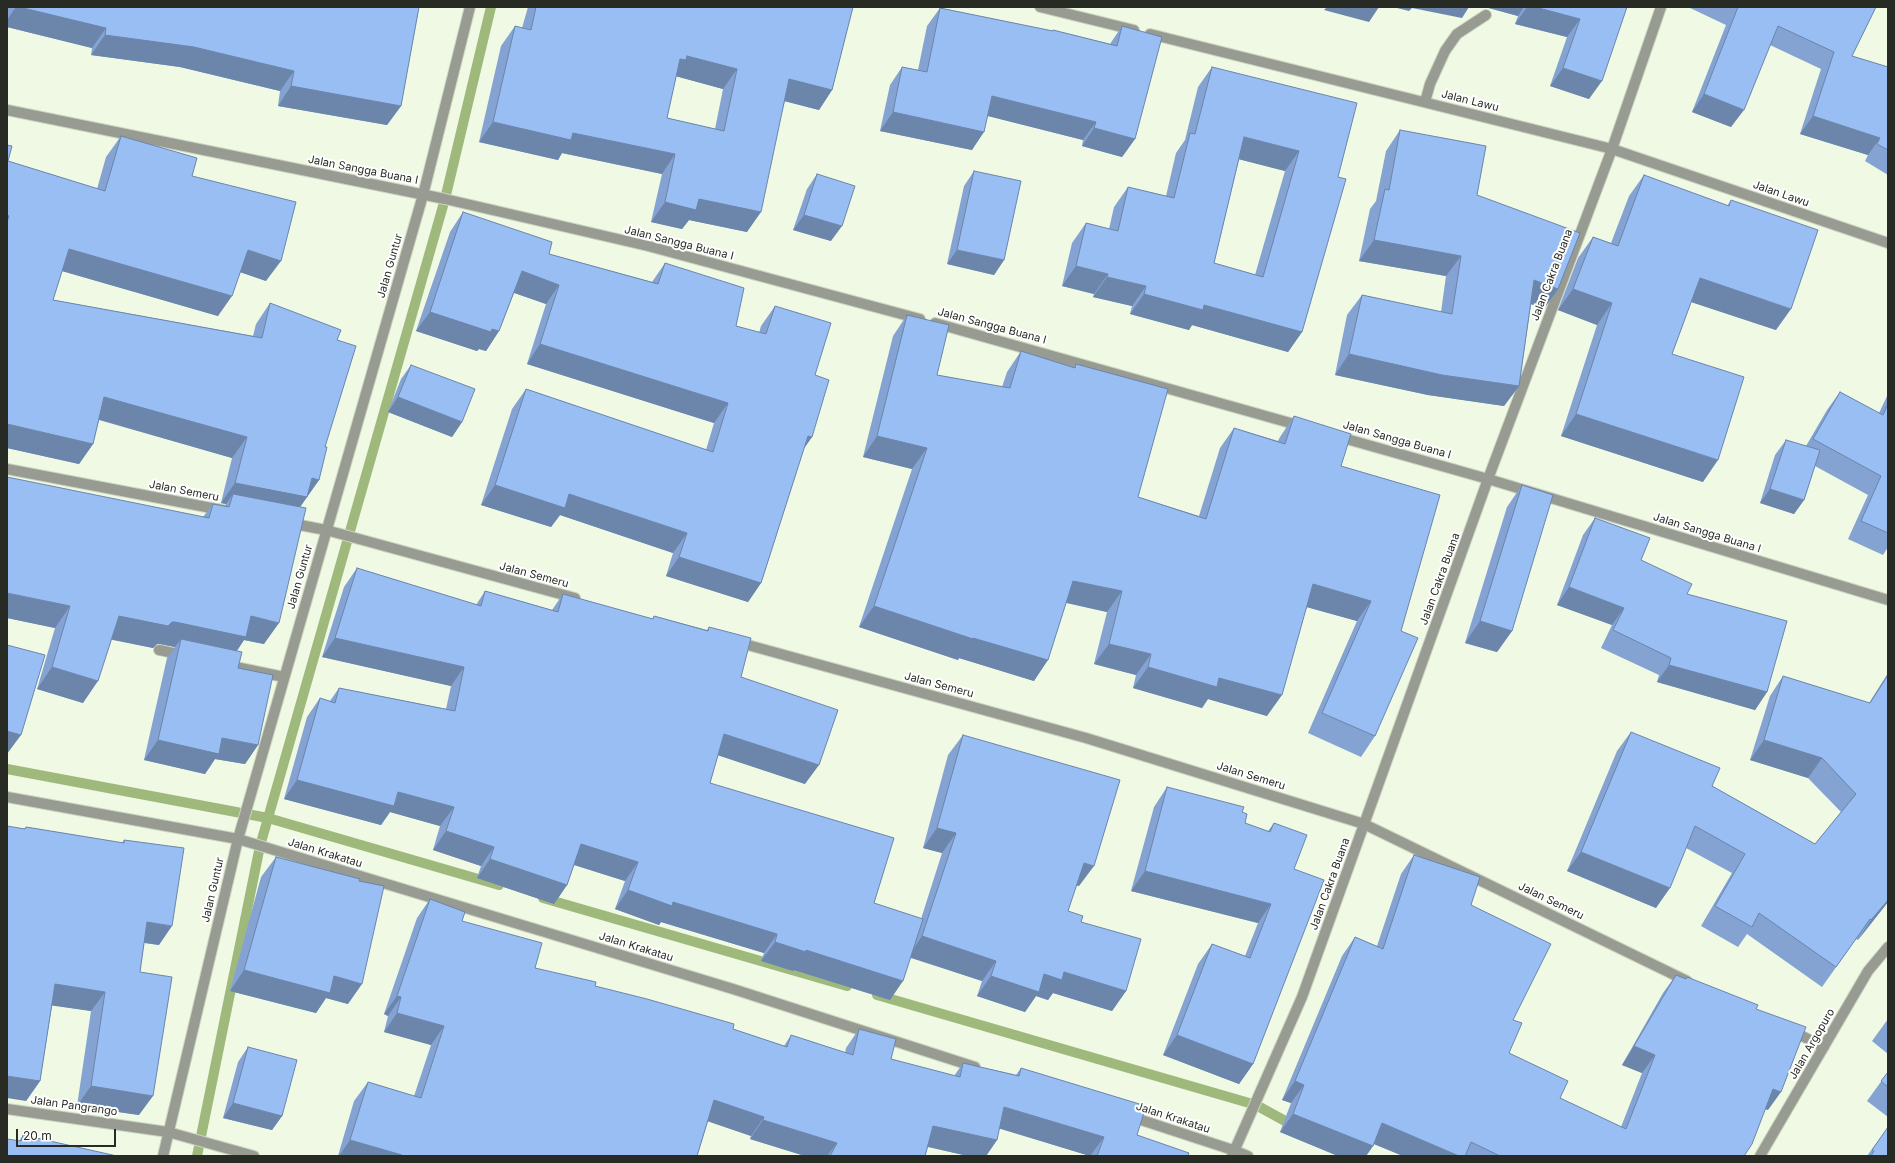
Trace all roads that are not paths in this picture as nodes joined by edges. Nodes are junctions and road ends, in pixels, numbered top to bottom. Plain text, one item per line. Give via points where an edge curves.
1 (470, 7) edge
2 (1040, 7) edge
3 (1661, 7) edge
4 (1486, 15) dead end
5 (1425, 102) junction
6 (7, 110) edge
7 (1612, 149) junction
8 (423, 195) junction
9 (1888, 243) edge
10 (1313, 429) edge
11 (1329, 434) edge
12 (7, 469) edge
13 (1488, 479) junction
14 (233, 512) edge
15 (279, 521) edge
16 (326, 530) junction
17 (1888, 600) edge
18 (587, 601) edge
19 (725, 639) edge
20 (160, 650) dead end
21 (191, 657) edge
22 (214, 662) edge
23 (284, 678) junction
24 (7, 797) edge
25 (1364, 824) junction
26 (238, 839) junction
27 (1888, 947) edge
28 (1695, 984) edge
29 (1781, 1026) edge
30 (1824, 1047) junction
31 (985, 1070) edge
32 (7, 1109) edge
33 (1122, 1114) edge
34 (168, 1132) junction
35 (1234, 1153) edge
36 (164, 1156) edge
37 (254, 1156) edge
38 (1248, 1156) edge
39 (1760, 1156) edge

1 - 8 street, Jalan Guntur
2 - 5 street, Jalan Lawu
3 - 7 street, Jalan Cakra Buana
4 - 5 street via 1457,34 1445,51
5 - 7 street, Jalan Lawu
6 - 8 street, Jalan Sangga Buana I
7 - 9 street, Jalan Lawu
7 - 13 street, Jalan Cakra Buana
8 - 10 street, Jalan Sangga Buana I via 648,246 1026,347
8 - 16 street, Jalan Guntur
11 - 13 street, Jalan Sangga Buana I
12 - 14 street, Jalan Semeru
13 - 17 street, Jalan Sangga Buana I
13 - 25 street, Jalan Cakra Buana
15 - 16 street, Jalan Semeru
16 - 18 street, Jalan Semeru
16 - 23 street, Jalan Guntur
19 - 25 street, Jalan Semeru via 1086,738
20 - 21 street
22 - 23 street
23 - 26 street, Jalan Guntur
24 - 26 street, Jalan Krakatau
25 - 28 street, Jalan Semeru
25 - 35 street, Jalan Cakra Buana via 1302,997
26 - 31 street, Jalan Krakatau via 726,987
26 - 34 street, Jalan Guntur
27 - 30 street, Jalan Argopuro via 1868,971
29 - 30 street
30 - 39 street, Jalan Argopuro
32 - 34 street, Jalan Pangrango
33 - 35 street, Jalan Krakatau
34 - 36 street, Jalan Guntur
34 - 37 street, Jalan Pangrango
35 - 38 street, Jalan Krakatau

